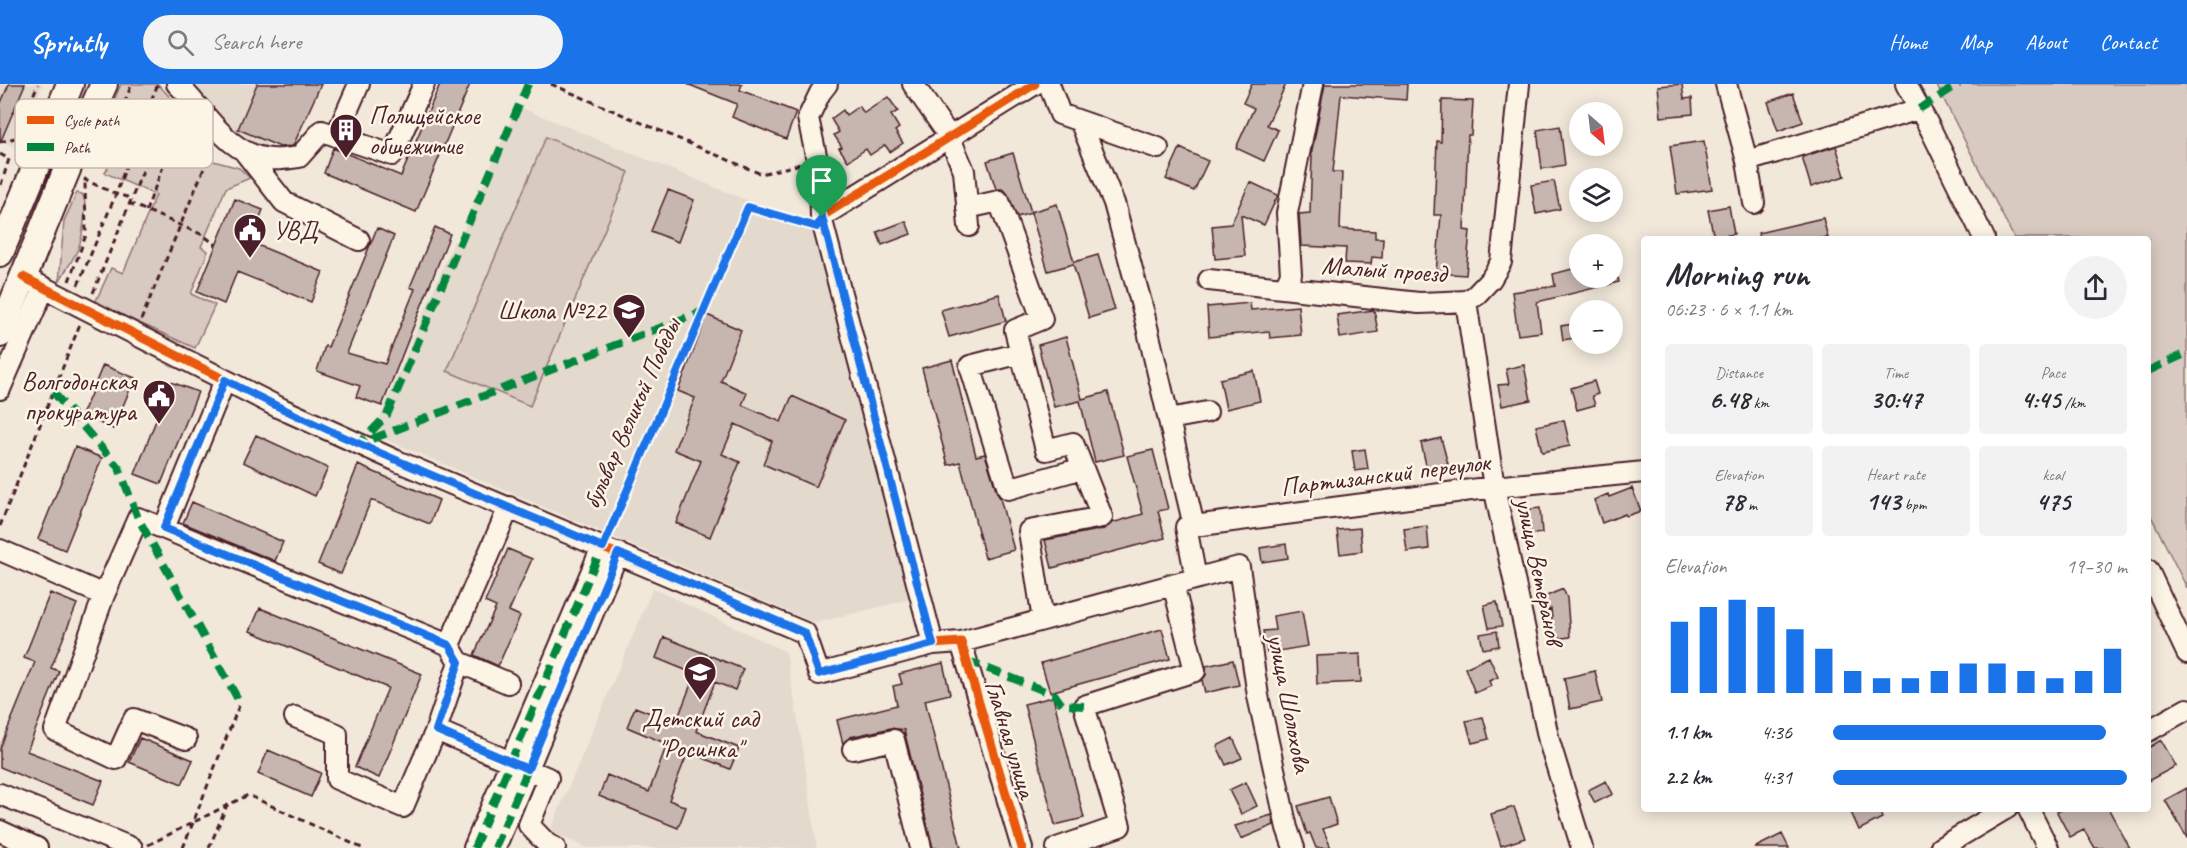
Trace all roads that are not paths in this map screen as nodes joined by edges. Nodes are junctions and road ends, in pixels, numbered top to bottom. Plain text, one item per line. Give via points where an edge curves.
1 (70, 84) edge
2 (104, 84) edge
3 (359, 84) edge
4 (424, 84) edge
5 (913, 84) edge
6 (1035, 84) edge
7 (1049, 84) edge
8 (1313, 84) edge
9 (1519, 84) edge
10 (1726, 84) edge
11 (1906, 84) edge
12 (819, 86) edge
13 (64, 99) edge
14 (99, 99) edge
15 (1920, 109) junction
16 (1080, 121) junction
17 (213, 124) edge
18 (336, 136) junction
19 (949, 136) junction
20 (1158, 148) dead end
21 (244, 151) junction
22 (1747, 161) junction
23 (35, 168) edge
24 (74, 168) edge
25 (1754, 204) dead end
26 (822, 217) junction
27 (1980, 236) edge
28 (359, 240) dead end
29 (0, 253) edge
30 (1209, 280) dead end
31 (33, 283) junction
32 (1285, 287) junction
33 (1466, 301) junction
34 (0, 334) edge
35 (1021, 353) junction
36 (225, 380) junction
37 (0, 389) edge
38 (1207, 412) dead end
39 (1169, 419) junction
40 (1083, 468) junction
41 (1641, 472) edge
42 (1494, 487) junction
43 (509, 507) junction
44 (1194, 526) junction
45 (164, 528) junction
46 (0, 550) edge
47 (610, 550) junction
48 (2151, 576) edge
49 (1196, 578) junction
50 (1173, 584) junction
51 (104, 595) junction
52 (1043, 620) junction
53 (960, 642) junction
54 (933, 644) junction
55 (2187, 653) edge
56 (454, 654) junction
57 (508, 683) dead end
58 (2187, 709) edge
59 (295, 717) dead end
60 (2151, 728) edge
61 (436, 730) junction
62 (186, 739) dead end
63 (853, 749) dead end
64 (519, 766) junction
65 (0, 794) edge
66 (2001, 812) edge
67 (2030, 812) edge
68 (0, 831) edge
69 (37, 848) edge
70 (132, 848) edge
71 (474, 848) edge
72 (495, 848) edge
73 (555, 848) edge
74 (921, 848) edge
75 (1022, 848) edge
76 (1057, 848) edge
77 (1294, 848) edge
78 (1582, 848) edge
79 (1940, 848) edge
80 (2048, 848) edge

1 - 13 main road
2 - 14 main road
3 - 18 street
4 - 18 street via 392,156
5 - 19 street
6 - 19 street
7 - 16 street via 1060,114
8 - 32 street via 1287,213 1291,274
9 - 33 street, Малый проезд via 1501,262 1491,279
10 - 22 street
11 - 15 street
12 - 26 street via 808,118 820,174
15 - 22 street
15 - 27 street
16 - 20 street
16 - 39 street via 1114,203
17 - 21 street
18 - 21 street via 322,131 299,157 270,159
19 - 26 street
19 - 35 street via 964,171 968,217 999,201 1042,319 1015,330
21 - 28 street via 284,202
22 - 25 street
23 - 29 main road
24 - 31 main road
26 - 54 street
30 - 32 street, Малый проезд
31 - 34 main road
31 - 36 street
31 - 37 street
32 - 33 street, Малый проезд via 1419,303
33 - 42 street, улица Ветеранов
35 - 40 street via 1046,450 1073,443
35 - 40 street via 970,366 1008,489
36 - 43 street via 282,410
36 - 45 street
38 - 39 street
39 - 44 street
40 - 52 street via 1102,517 1029,531
41 - 42 street, Партизанский переулок
42 - 44 street, Партизанский переулок
42 - 78 street, улица Ветеранов via 1549,741
43 - 47 street
43 - 56 street
44 - 49 street via 1186,527
45 - 51 street via 138,518
45 - 56 street
46 - 51 street
47 - 54 street via 805,633 819,674
47 - 64 street
48 - 55 street
49 - 50 street
49 - 77 street, улица Шолохова via 1239,567 1258,696
50 - 52 street
50 - 76 street via 1195,671 1084,706 1120,826
51 - 62 street via 55,730 116,759 134,719
52 - 53 street
53 - 54 street
53 - 75 street, Главная улица
56 - 57 street
56 - 61 street
58 - 60 street
59 - 61 street via 337,734 337,779 404,807
61 - 64 street
63 - 74 street via 894,740
64 - 71 street
64 - 72 street
64 - 73 street via 548,778 529,825
65 - 70 street
66 - 79 street
67 - 80 street
68 - 69 street

